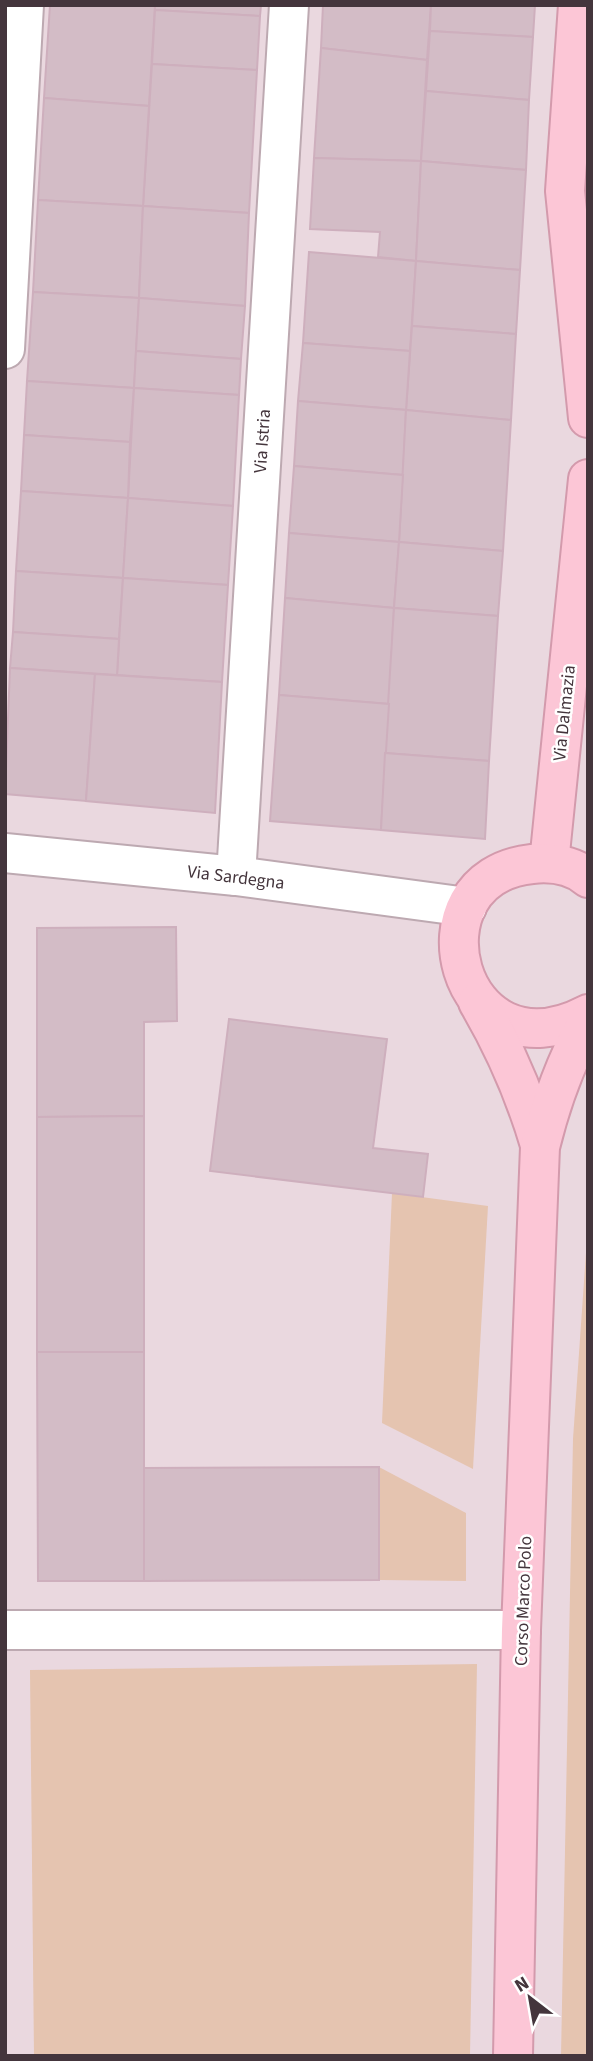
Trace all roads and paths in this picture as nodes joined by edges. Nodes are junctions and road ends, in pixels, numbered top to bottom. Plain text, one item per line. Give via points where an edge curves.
1 (24, 5) edge
2 (289, 5) edge
3 (578, 5) edge
4 (5, 349) edge
5 (588, 418) edge
6 (588, 479) edge
7 (5, 853) edge
8 (549, 863) junction
9 (236, 876) junction
10 (588, 878) edge
11 (467, 907) junction
12 (476, 999) junction
13 (588, 1014) edge
14 (588, 1022) edge
15 (540, 1147) junction
16 (5, 1630) edge
17 (521, 1630) junction
18 (513, 2056) edge

1 - 4 street
2 - 9 street, Via Istria
3 - 5 street via 565,191
6 - 8 street, Via Dalmazia
7 - 9 street, Via Sardegna
8 - 10 street
8 - 11 street via 516,866 488,882
9 - 11 street, Via Sardegna
11 - 12 street via 458,949 461,970
12 - 13 street via 502,1020 533,1029 565,1026
12 - 15 street via 525,1095
14 - 15 street via 553,1095
15 - 17 street, Corso Marco Polo
16 - 17 street
17 - 18 street, Corso Marco Polo

